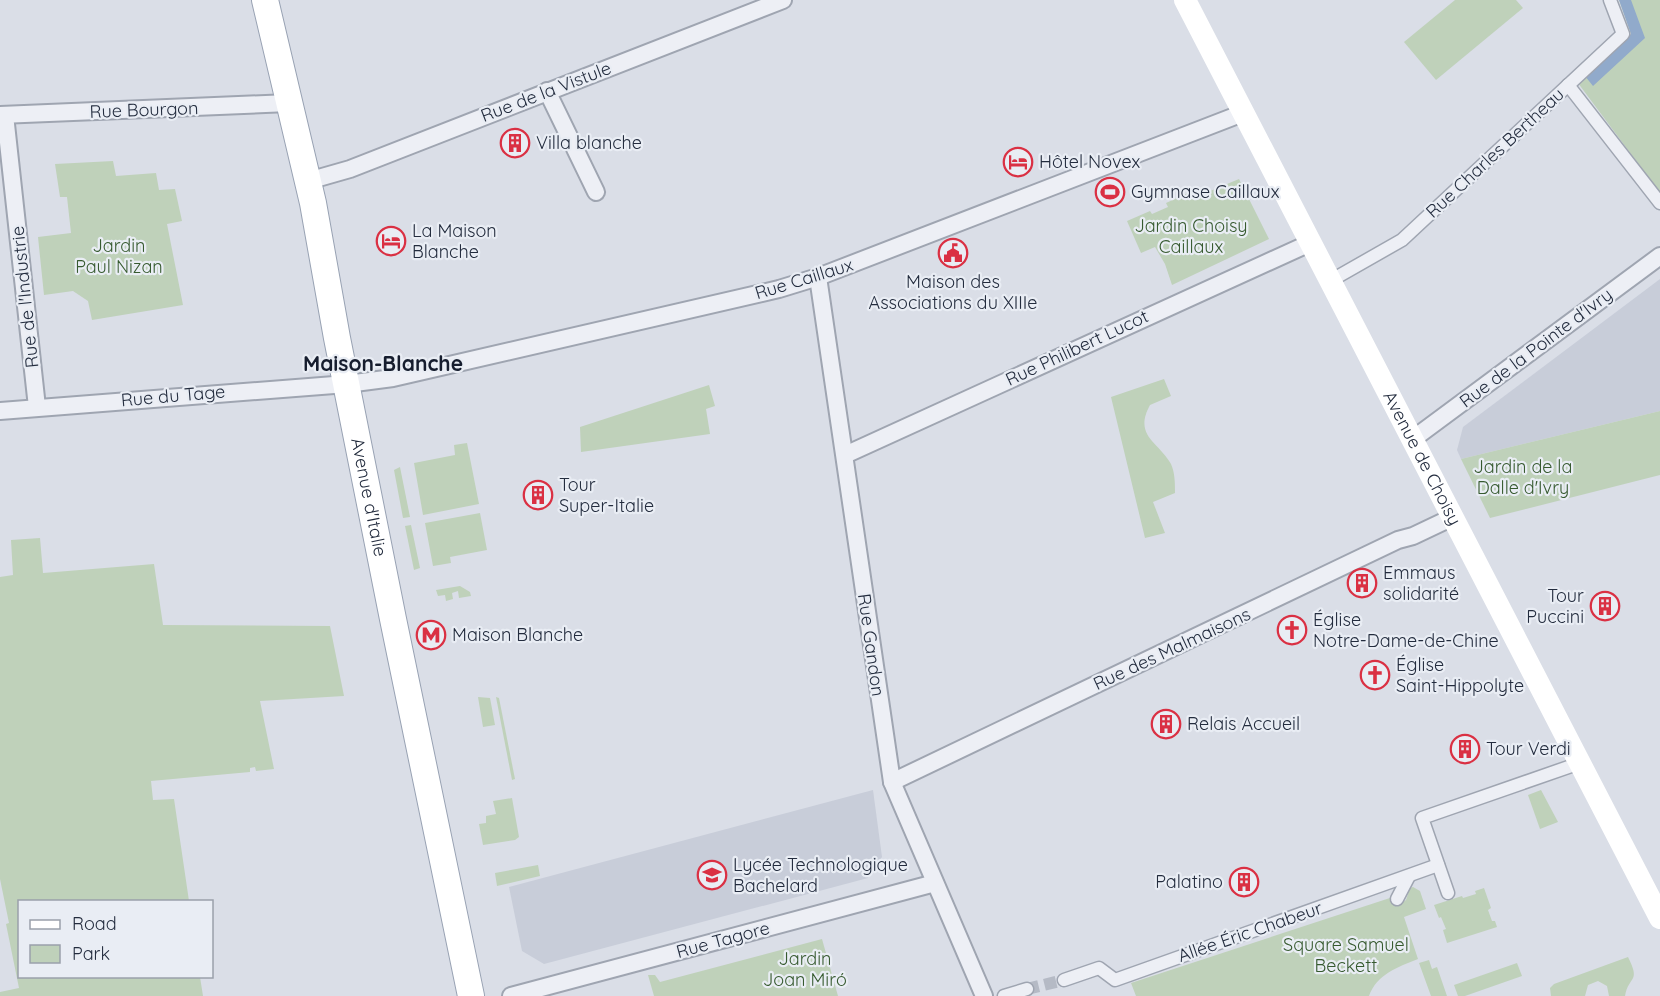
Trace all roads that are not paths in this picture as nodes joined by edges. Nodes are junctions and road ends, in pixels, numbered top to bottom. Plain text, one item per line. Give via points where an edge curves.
1 (266, 0) edge
2 (783, 0) edge
3 (1185, 0) edge
4 (1610, 0) edge
5 (1568, 85) junction
6 (547, 91) junction
7 (289, 103) junction
8 (1242, 112) junction
9 (3, 115) edge
10 (308, 181) junction
11 (596, 192) dead end
12 (1660, 203) edge
13 (1310, 243) junction
14 (1660, 256) edge
15 (818, 277) junction
16 (1330, 281) junction
17 (347, 384) junction
18 (37, 407) junction
19 (0, 411) edge
20 (1413, 439) junction
21 (845, 455) junction
22 (1453, 517) junction
23 (1580, 763) junction
24 (892, 782) junction
25 (1438, 866) junction
26 (1409, 876) junction
27 (935, 882) junction
28 (1448, 893) dead end
29 (1397, 899) dead end
30 (1660, 918) edge
31 (1064, 980) tunnel mouth
32 (1027, 988) tunnel mouth
33 (471, 996) edge
34 (511, 996) edge
35 (984, 996) edge
36 (1004, 996) edge

1 - 7 main road, Avenue d'Italie
2 - 6 street, Rue de la Vistule
3 - 8 main road, Avenue de Choisy
4 - 5 street, Rue Charles Bertheau via 1623,34
5 - 12 street
5 - 16 street, Rue Charles Bertheau via 1402,240
6 - 10 street, Rue de la Vistule via 350,169
6 - 11 street
7 - 9 street, Rue Bourgon
7 - 10 main road, Avenue d'Italie
8 - 13 main road, Avenue de Choisy
8 - 15 street, Rue Caillaux
9 - 18 street, Rue de l'Industrie
10 - 17 main road, Avenue d'Italie
13 - 16 main road, Avenue de Choisy
13 - 21 street, Rue Philibert Lucot
14 - 20 street, Rue de la Pointe d'Ivry
15 - 17 street, Rue Caillaux via 404,375
15 - 21 street, Rue Gandon
16 - 20 main road, Avenue de Choisy
17 - 18 street, Rue du Tage
17 - 33 main road, Avenue d'Italie
18 - 19 street, Rue du Tage
20 - 22 main road, Avenue de Choisy
21 - 24 street, Rue Gandon
22 - 23 main road, Avenue de Choisy
22 - 24 street, Rue des Malmaisons
23 - 25 street via 1422,818
23 - 30 main road, Avenue de Choisy
24 - 27 street, Rue Gandon
25 - 26 street, Allée Éric Chabeur
25 - 28 street
26 - 29 street
26 - 31 street, Allée Éric Chabeur via 1115,980 1099,968
27 - 34 street, Rue Tagore
27 - 35 street, Rue Gandon
32 - 36 street

